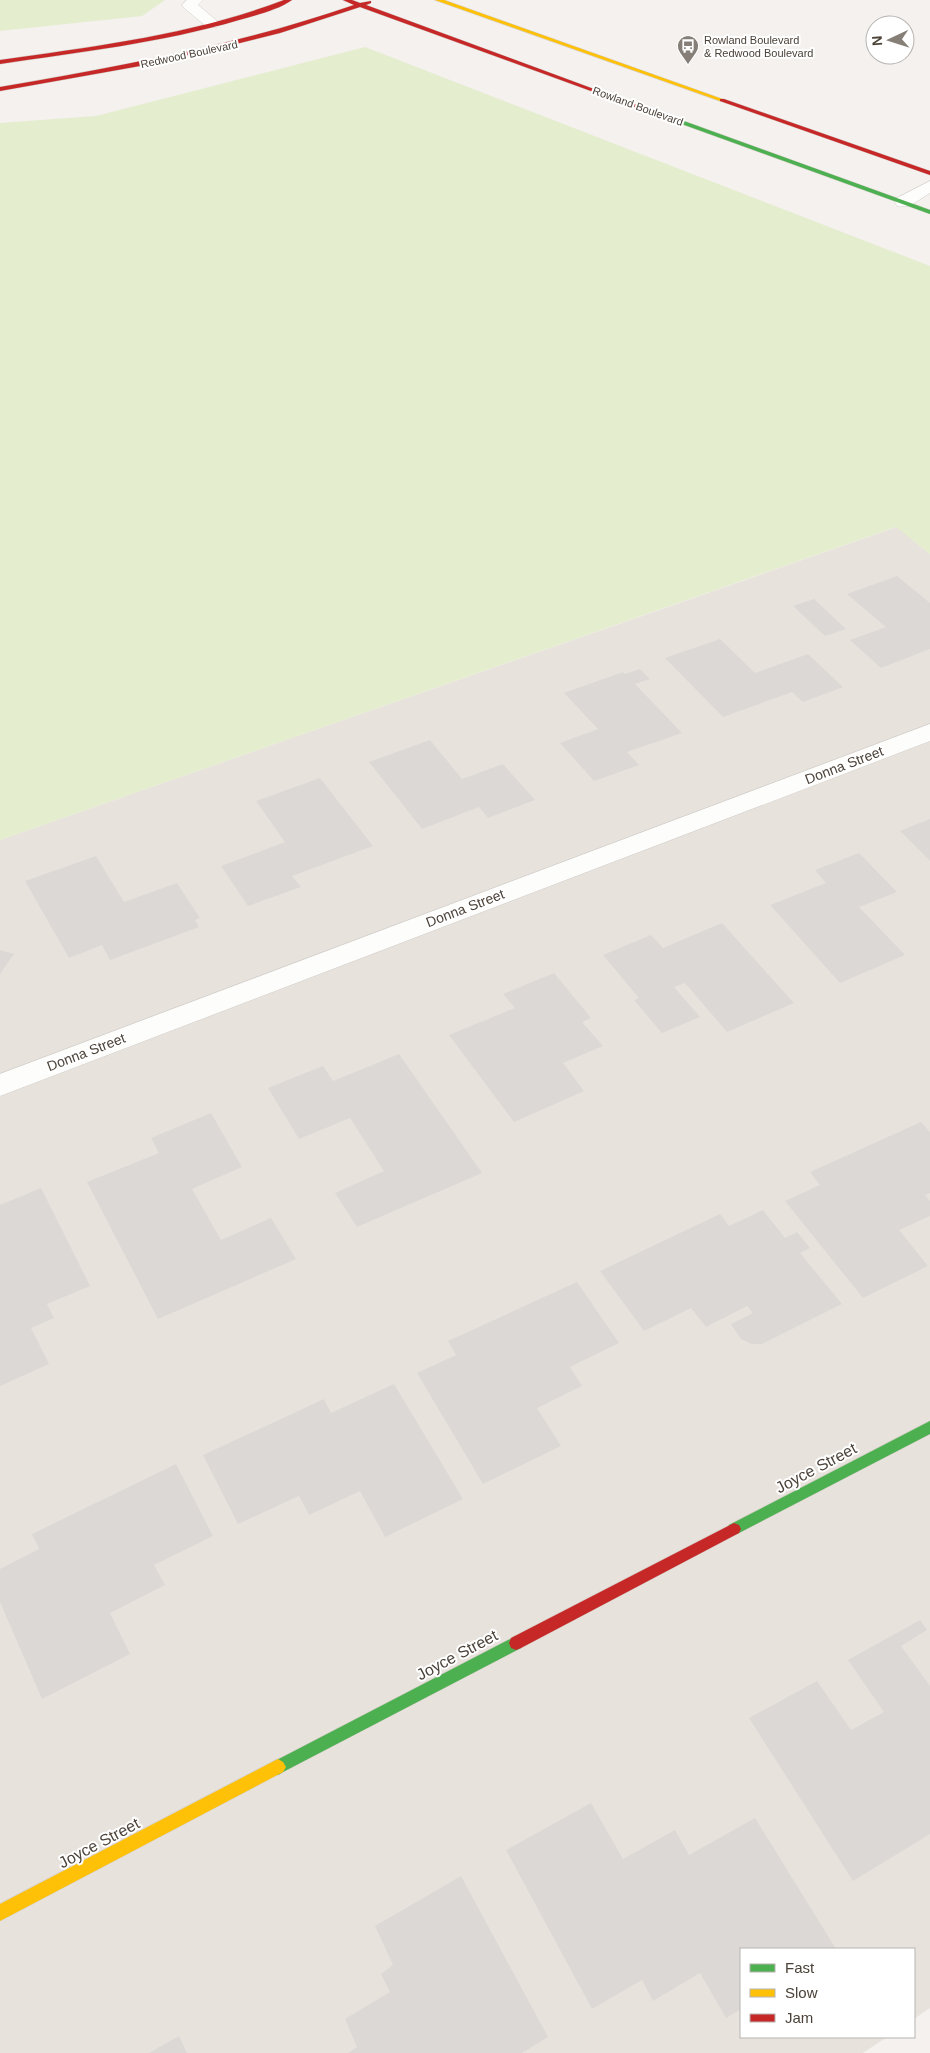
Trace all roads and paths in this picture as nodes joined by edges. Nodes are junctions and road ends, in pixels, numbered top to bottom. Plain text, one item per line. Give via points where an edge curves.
1 (196, 0) edge
2 (289, 0) edge
3 (346, 0) edge
4 (373, 0) edge
5 (438, 0) edge
6 (360, 5) junction
7 (212, 24) junction
8 (0, 62) edge
9 (0, 89) edge
10 (930, 173) edge
11 (930, 186) edge
12 (904, 202) junction
13 (930, 212) edge
14 (930, 732) edge
15 (0, 1085) edge
16 (930, 1427) edge
17 (0, 1913) edge

1 - 7 street via 189,5
2 - 7 main road, Redwood Boulevard via 263,11
3 - 6 main road, Rowland Boulevard
4 - 6 main road, Redwood Boulevard
5 - 10 main road
6 - 9 main road, Redwood Boulevard via 296,29 192,56
6 - 12 main road, Rowland Boulevard
7 - 8 main road, Redwood Boulevard via 170,35
11 - 12 street
12 - 13 main road, Rowland Boulevard
14 - 15 street, Donna Street
16 - 17 main road, Joyce Street

